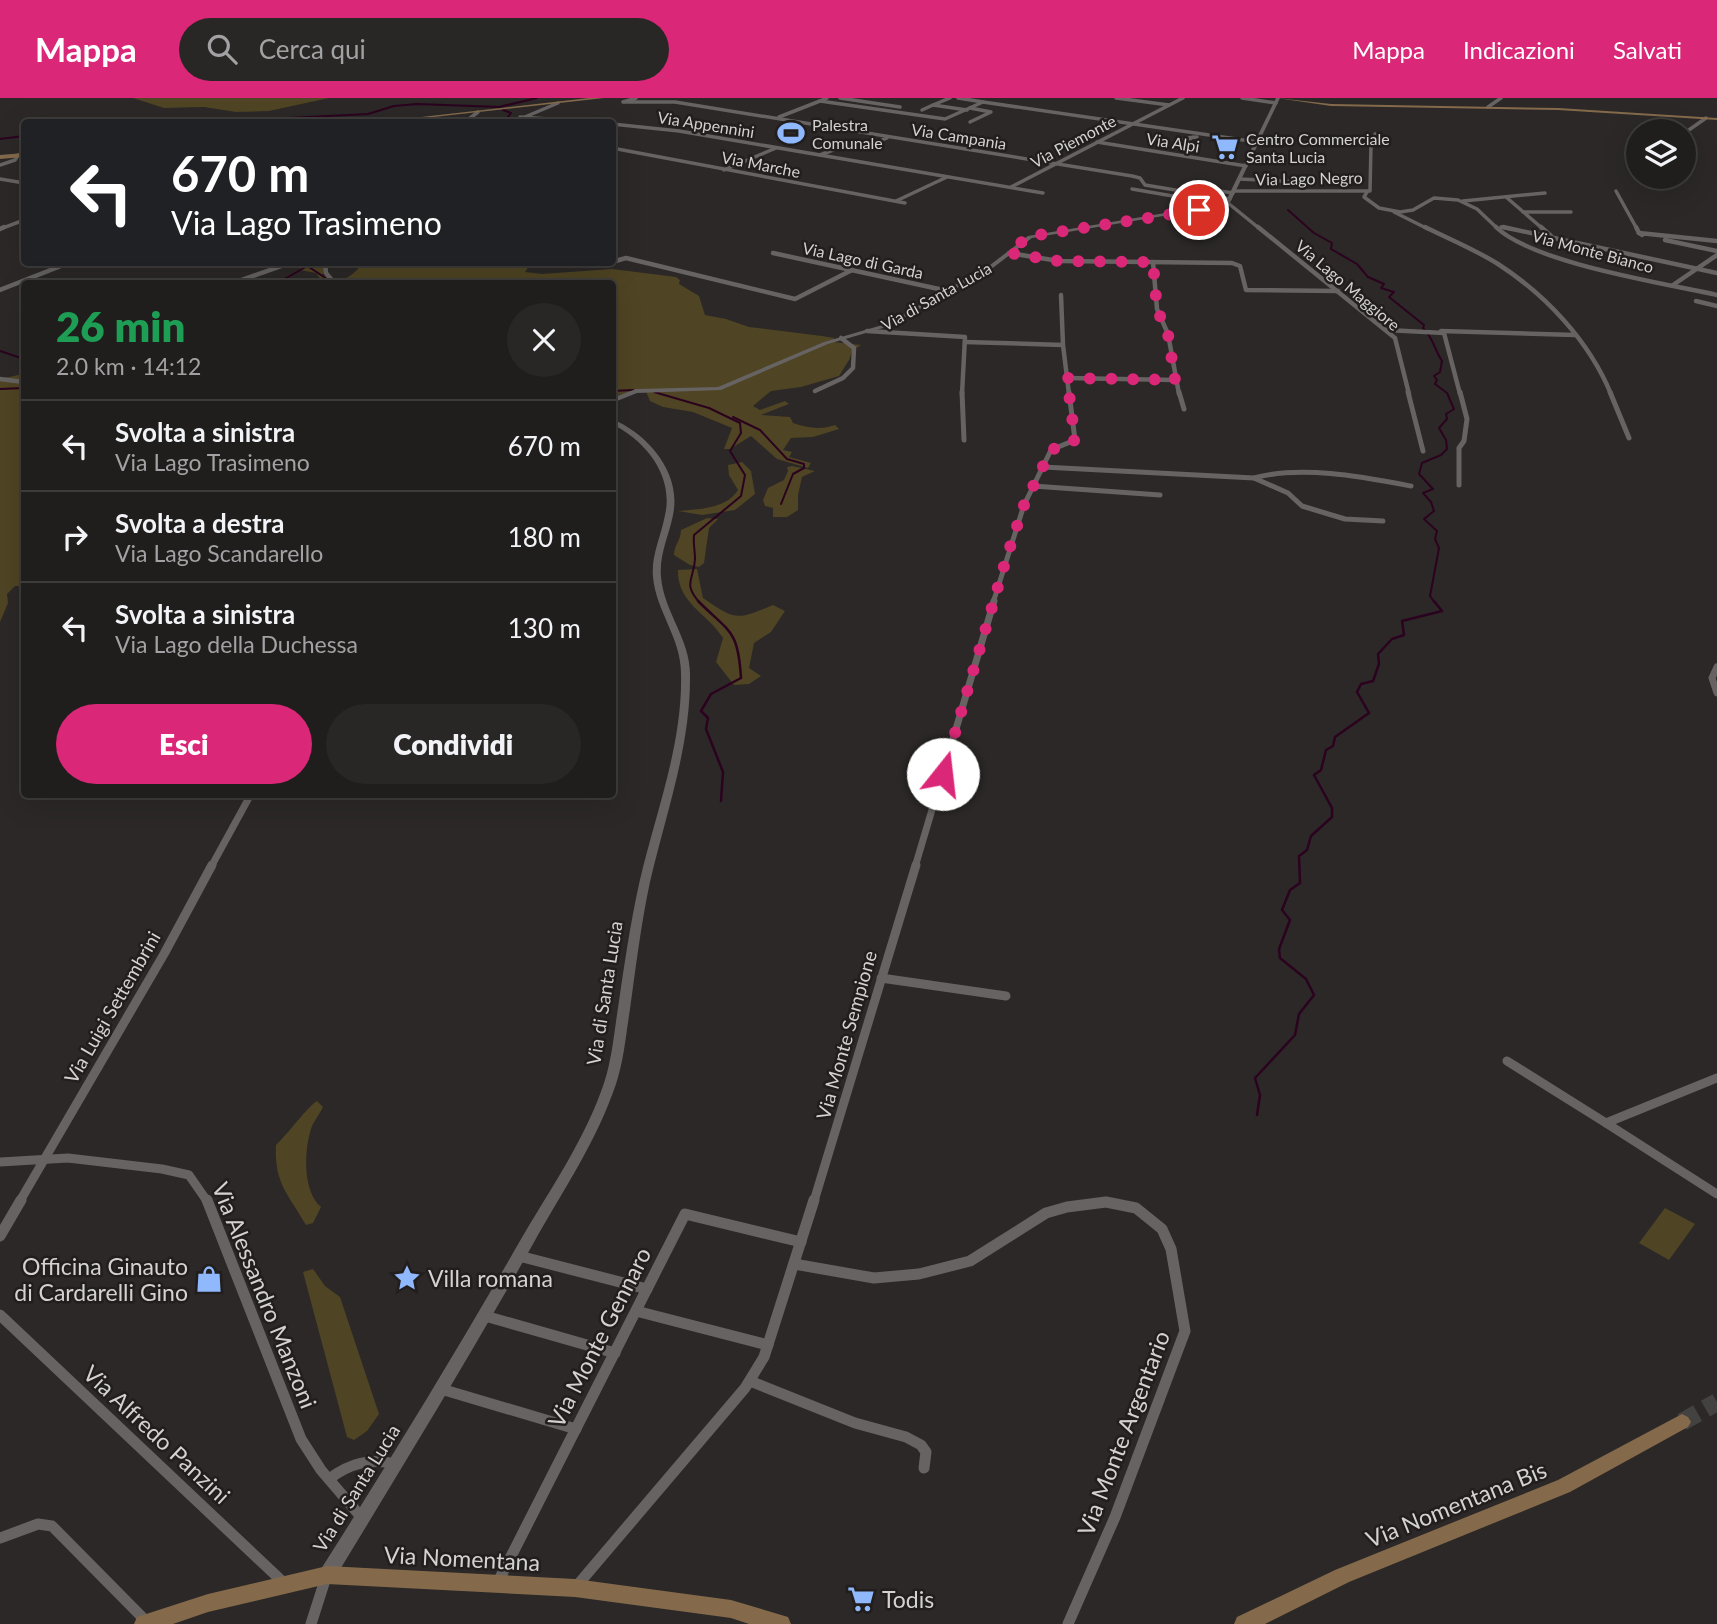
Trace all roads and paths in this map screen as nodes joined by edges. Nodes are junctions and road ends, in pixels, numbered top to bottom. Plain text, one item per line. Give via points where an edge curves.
1 (602, 98) edge
2 (636, 98) edge
3 (827, 98) edge
4 (840, 98) edge
5 (865, 98) edge
6 (954, 98) edge
7 (1116, 98) edge
8 (1183, 98) edge
9 (1242, 98) edge
10 (1502, 98) edge
11 (1278, 100) edge
12 (820, 101) junction
13 (983, 102) junction
14 (909, 103) dead end
15 (898, 105) junction
16 (933, 105) junction
17 (1169, 105) junction
18 (548, 106) junction
19 (1488, 107) junction
20 (968, 109) junction
21 (922, 110) dead end
22 (888, 111) junction
23 (478, 112) junction
24 (520, 117) junction
25 (776, 118) junction
26 (1706, 118) junction
27 (409, 119) edge
28 (469, 119) edge
29 (517, 119) edge
30 (548, 119) edge
31 (1717, 119) edge
32 (970, 122) dead end
33 (1132, 124) junction
34 (1696, 125) edge
35 (616, 126) edge
36 (1375, 134) dead end
37 (1193, 136) junction
38 (890, 137) junction
39 (1097, 142) junction
40 (1256, 144) junction
41 (776, 148) junction
42 (616, 149) edge
43 (21, 155) edge
44 (820, 155) junction
45 (0, 157) edge
46 (1056, 164) junction
47 (0, 165) edge
48 (1246, 166) junction
49 (724, 170) junction
50 (947, 177) junction
51 (0, 179) edge
52 (1240, 179) junction
53 (21, 181) edge
54 (1305, 182) dead end
55 (1169, 183) dead end
56 (1011, 187) junction
57 (1132, 189) dead end
58 (1616, 191) dead end
59 (1043, 192) dead end
60 (1367, 192) junction
61 (1545, 192) dead end
62 (1506, 197) junction
63 (1230, 198) junction
64 (895, 201) junction
65 (1463, 201) junction
66 (905, 203) dead end
67 (1391, 211) junction
68 (1524, 212) junction
69 (1571, 212) dead end
70 (21, 221) edge
71 (1501, 226) dead end
72 (0, 229) edge
73 (1640, 234) junction
74 (1553, 238) junction
75 (1693, 239) junction
76 (1717, 241) edge
77 (1693, 246) junction
78 (773, 253) dead end
79 (1009, 253) junction
80 (1717, 253) edge
81 (616, 261) edge
82 (1153, 262) junction
83 (61, 266) edge
84 (282, 266) edge
85 (1697, 268) junction
86 (852, 270) junction
87 (1717, 273) edge
88 (25, 280) edge
89 (241, 280) edge
90 (21, 282) edge
91 (1673, 285) junction
92 (0, 290) edge
93 (1338, 290) junction
94 (948, 291) junction
95 (1060, 295) dead end
96 (1717, 295) edge
97 (1696, 301) dead end
98 (1717, 306) edge
99 (1387, 330) junction
100 (867, 331) junction
101 (1441, 331) junction
102 (1575, 335) junction
103 (841, 338) junction
104 (965, 342) junction
105 (1063, 345) junction
106 (1067, 378) junction
107 (0, 379) edge
108 (1175, 380) junction
109 (21, 382) edge
110 (815, 391) dead end
111 (616, 399) edge
112 (1184, 409) dead end
113 (616, 423) edge
114 (1629, 438) dead end
115 (964, 440) dead end
116 (1423, 452) dead end
117 (1043, 467) junction
118 (1254, 478) junction
119 (1459, 485) dead end
120 (1033, 486) junction
121 (1411, 486) dead end
122 (1160, 495) dead end
123 (1383, 521) dead end
124 (1717, 667) edge
125 (1717, 693) edge
126 (249, 798) edge
127 (880, 978) junction
128 (1006, 996) dead end
129 (1507, 1061) dead end
130 (1717, 1078) edge
131 (1606, 1123) junction
132 (46, 1158) junction
133 (0, 1162) edge
134 (1717, 1194) edge
135 (0, 1236) edge
136 (801, 1242) junction
137 (519, 1256) junction
138 (794, 1264) junction
139 (647, 1290) junction
140 (636, 1311) junction
141 (0, 1315) edge
142 (485, 1316) junction
143 (768, 1345) junction
144 (615, 1353) junction
145 (750, 1381) junction
146 (441, 1389) junction
147 (1682, 1422) tunnel mouth
148 (576, 1429) junction
149 (396, 1464) junction
150 (924, 1468) dead end
151 (329, 1479) junction
152 (362, 1518) junction
153 (0, 1538) edge
154 (327, 1575) junction
155 (285, 1584) junction
156 (497, 1585) junction
157 (575, 1588) junction
158 (146, 1623) edge
159 (311, 1624) edge
160 (780, 1624) edge
161 (1069, 1624) edge
162 (1244, 1624) edge

1 - 18 main road
2 - 25 street, Via Campania via 623,102 672,102
3 - 12 street
4 - 15 street
5 - 15 street
6 - 13 street
6 - 16 street
7 - 17 street
8 - 17 street, Via Piemonte
9 - 11 street
10 - 19 street
11 - 19 main road via 1333,106
11 - 40 street
12 - 22 street
12 - 25 street
13 - 20 street
13 - 33 street
14 - 15 street
15 - 22 street
16 - 20 street
16 - 21 street
17 - 33 street, Via Piemonte
18 - 23 main road
18 - 24 street
19 - 26 main road
20 - 22 street via 945,120
20 - 32 street via 991,112
23 - 27 main road
23 - 28 street
24 - 29 street
24 - 30 street
25 - 38 street, Via Campania
26 - 31 main road
26 - 34 street
33 - 39 street, Via Piemonte
33 - 40 street
35 - 41 street, Via Appennini via 669,129
36 - 60 street, Via Lago Negro via 1371,191
37 - 37 street via 1179,146 1173,146 1187,137
37 - 40 street
38 - 44 street
38 - 46 street, Via Campania
39 - 46 street, Via Piemonte
39 - 48 street, Via Alpi
40 - 48 street
41 - 44 street, Via Appennini
41 - 49 street
42 - 49 street, Via Marche
43 - 45 main road
43 - 47 street
44 - 50 street, Via Appennini
46 - 56 street, Via Piemonte
46 - 63 street, Via Campania via 1134,176 1145,185
48 - 52 street
49 - 64 street, Via Marche
50 - 56 street, Via Appennini
50 - 64 street
51 - 53 street
52 - 54 street
52 - 63 street
55 - 63 street
56 - 59 street, Via Appennini
57 - 63 street
58 - 73 street
60 - 63 street, Via Lago Negro
60 - 67 street via 1364,198 1369,203
61 - 62 street
62 - 65 street
62 - 68 street
63 - 79 street, Via di Santa Lucia via 1038,235
63 - 93 street, Via Lago Maggiore
64 - 66 street, Via Marche
65 - 67 street via 1434,198 1415,209
65 - 91 street, Via Monte Bianco via 1517,243
67 - 102 street via 1500,264 1560,314
68 - 69 street
68 - 74 street
70 - 72 street
71 - 74 street
73 - 75 street
73 - 77 street
74 - 85 street
75 - 76 street
75 - 77 street
77 - 80 street
78 - 86 street, Via Lago di Garda
79 - 82 street via 1059,261
79 - 94 street, Via di Santa Lucia
80 - 85 street
81 - 86 street via 629,258 795,299
82 - 93 street via 1237,264 1246,290
82 - 108 street via 1157,309 1168,334
83 - 88 street
84 - 89 street
85 - 87 street
85 - 91 street
86 - 94 street, Via Lago di Garda
90 - 92 street
91 - 96 street, Via Monte Bianco
93 - 99 street, Via Lago Maggiore
94 - 100 street, Via di Santa Lucia via 891,324
95 - 105 street
97 - 98 street
99 - 101 street
99 - 116 street, Via Lago Maggiore via 1397,342
100 - 103 street, Via di Santa Lucia
100 - 104 street via 959,335
101 - 102 street
101 - 119 street via 1467,419 1459,448
102 - 114 street via 1604,375
103 - 110 street via 854,347 853,368
103 - 111 street, Via di Santa Lucia via 719,390 634,391
104 - 105 street
104 - 115 street
105 - 106 street
106 - 108 street
106 - 117 street, Via Monte Sempione via 1075,440 1051,450
107 - 109 street
108 - 112 street
113 - 137 street, Via di Santa Lucia via 640,440 661,466 669,485 670,508 657,551 656,574 662,602 685,654 684,703 635,925 612,1076 583,1141
117 - 118 street
117 - 120 street, Via Monte Sempione
118 - 121 street via 1269,474 1318,476
118 - 123 street via 1303,506 1339,518
120 - 122 street
120 - 127 street, Via Monte Sempione via 1007,556
124 - 125 street via 1712,678
126 - 132 street, Via Luigi Settembrini
127 - 128 street
127 - 136 street, Via Monte Sempione
129 - 131 street
130 - 131 street
131 - 134 street
132 - 133 street, Via Alessandro Manzoni
132 - 135 street, Via Luigi Settembrini
132 - 151 street, Via Alessandro Manzoni via 162,1169 195,1179 296,1426
136 - 138 street, Via Monte Sempione
136 - 139 street, Via Monte Gennaro via 685,1214
137 - 139 street
137 - 142 street, Via di Santa Lucia
138 - 143 street, Via Monte Sempione
138 - 161 street, Via Monte Argentario via 874,1278 919,1274 970,1261 1046,1213 1106,1202 1136,1208 1162,1229 1171,1249 1185,1331
139 - 140 street, Via Monte Gennaro
140 - 143 street
140 - 144 street, Via Monte Gennaro
141 - 155 street, Via Alfredo Panzini
142 - 144 street
142 - 146 street, Via di Santa Lucia
143 - 145 street, Via Monte Sempione
144 - 148 street, Via Monte Gennaro
145 - 150 street via 855,1423 911,1438 926,1452
145 - 157 street, Via Monte Sempione
146 - 148 street
146 - 149 street, Via di Santa Lucia
147 - 162 main road, Via Nomentana Bis via 1572,1483 1342,1576
148 - 156 street, Via Monte Gennaro
149 - 151 street via 363,1461
149 - 152 street, Via di Santa Lucia
151 - 152 street, Via Alessandro Manzoni
152 - 154 street, Via di Santa Lucia
153 - 158 street via 38,1524 52,1526
154 - 155 main road, Via Nomentana
154 - 156 main road, Via Nomentana
154 - 159 street
155 - 158 main road, Via Nomentana
156 - 157 main road, Via Nomentana
157 - 160 main road, Via Nomentana via 731,1609

